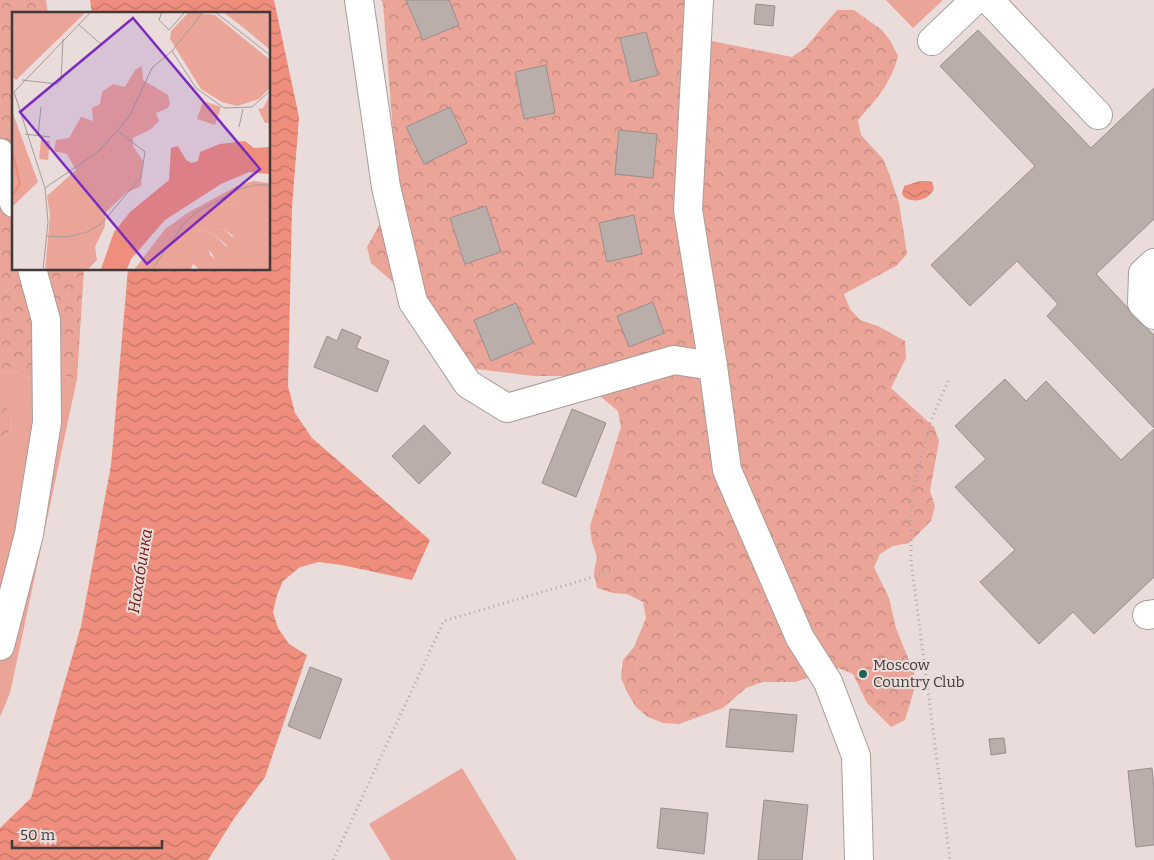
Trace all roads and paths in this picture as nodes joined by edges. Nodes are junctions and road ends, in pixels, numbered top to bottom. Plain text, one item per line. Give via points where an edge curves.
1 (359, 0) edge
2 (699, 0) edge
3 (975, 0) edge
4 (989, 0) edge
5 (932, 41) dead end
6 (1098, 115) dead end
7 (0, 153) edge
8 (12, 196) edge
9 (1154, 262) edge
10 (32, 270) edge
11 (1154, 315) edge
12 (713, 366) junction
13 (948, 381) dead end
14 (616, 570) dead end
15 (0, 646) edge
16 (333, 860) edge
17 (859, 860) edge
18 (950, 860) edge

1 - 12 lane via 386,187 413,302 468,384 507,408 674,360
2 - 12 lane via 688,210
3 - 5 lane
4 - 6 lane
7 - 8 lane
9 - 11 lane via 1143,273 1142,303
10 - 15 lane via 46,320 47,422 29,534
12 - 17 lane via 727,470 800,638 828,682 856,756
13 - 18 path via 930,423 911,497 911,561
14 - 16 path via 444,621

